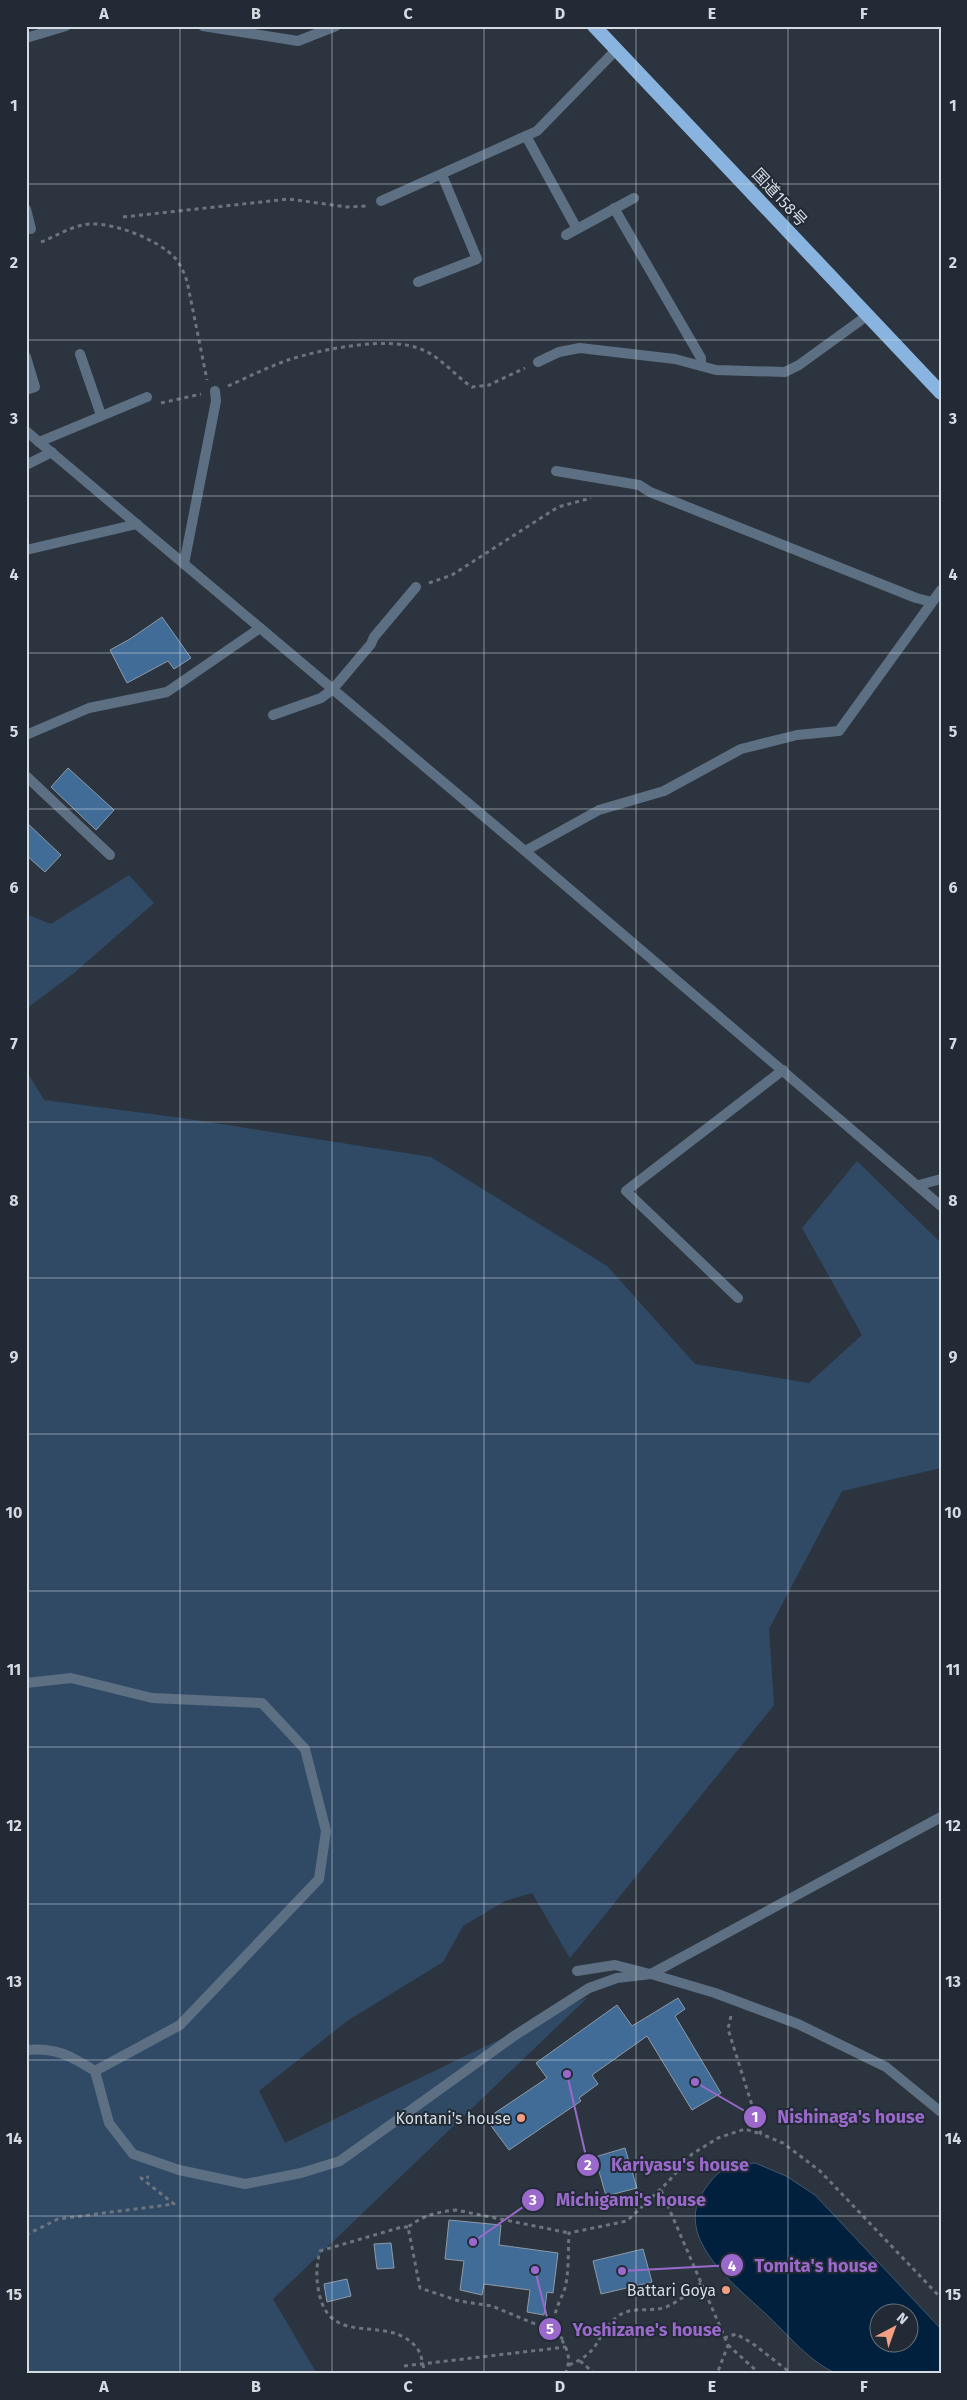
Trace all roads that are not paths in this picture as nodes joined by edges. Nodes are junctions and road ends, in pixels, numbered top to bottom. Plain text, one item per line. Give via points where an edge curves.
1 (66, 26) edge
2 (203, 26) edge
3 (336, 26) edge
4 (594, 26) edge
5 (26, 38) edge
6 (615, 51) junction
7 (526, 136) junction
8 (442, 175) junction
9 (634, 198) dead end
10 (382, 201) road end
11 (614, 208) junction
12 (26, 209) edge
13 (31, 229) dead end
14 (577, 229) junction
15 (566, 235) dead end
16 (418, 282) dead end
17 (868, 315) junction
18 (80, 354) dead end
19 (26, 357) edge
20 (538, 362) road end
21 (701, 366) junction
22 (26, 390) edge
23 (211, 392) road end
24 (941, 393) edge
25 (147, 397) road end
26 (101, 415) junction
27 (26, 431) edge
28 (39, 442) junction
29 (52, 452) junction
30 (26, 464) edge
31 (556, 471) dead end
32 (137, 524) junction
33 (26, 550) edge
34 (184, 564) junction
35 (416, 586) road end
36 (941, 590) edge
37 (932, 602) junction
38 (260, 628) junction
39 (333, 689) junction
40 (273, 715) dead end
41 (26, 735) edge
42 (26, 776) edge
43 (525, 851) junction
44 (110, 855) dead end
45 (783, 1070) junction
46 (941, 1179) edge
47 (919, 1185) junction
48 (941, 1206) edge
49 (738, 1298) dead end
50 (26, 1683) edge
51 (941, 1817) edge
52 (578, 1971) dead end
53 (652, 1974) junction
54 (26, 2050) edge
55 (95, 2071) junction
56 (941, 2112) edge

1 - 5 street
2 - 3 street via 298,41
4 - 6 highway, 国道158号
6 - 7 street via 537,131
6 - 17 highway, 国道158号
7 - 8 street
7 - 14 street
8 - 10 street
8 - 16 street via 478,259
9 - 11 street
11 - 14 street
11 - 21 street via 701,358
12 - 13 street
14 - 15 street
17 - 21 street via 785,372 716,370
17 - 24 highway, 国道158号
18 - 26 street
19 - 22 street via 35,387
20 - 21 street via 559,352 580,348 675,359
23 - 34 street via 216,400
25 - 26 street
26 - 28 street
27 - 28 street
28 - 29 street
29 - 30 street
29 - 32 street
31 - 37 street via 639,485
32 - 33 street
32 - 34 street
34 - 38 street
35 - 39 street
36 - 37 street
37 - 43 street via 838,731 797,735 741,749 664,791 599,810
38 - 39 street
38 - 41 street via 167,692 89,708
39 - 40 street via 321,698
39 - 43 street
42 - 44 street
43 - 45 street
45 - 47 street
45 - 49 street via 626,1191
46 - 47 street
47 - 48 street
50 - 55 street via 71,1678 152,1698 262,1703 305,1749 326,1831 319,1879 180,2025
51 - 53 street
52 - 53 street via 615,1966
53 - 55 street via 617,1978 589,1988 514,2036 340,2161 245,2184 179,2170 133,2154 109,2123
53 - 56 street via 798,2024 886,2067
54 - 55 street via 65,2053

